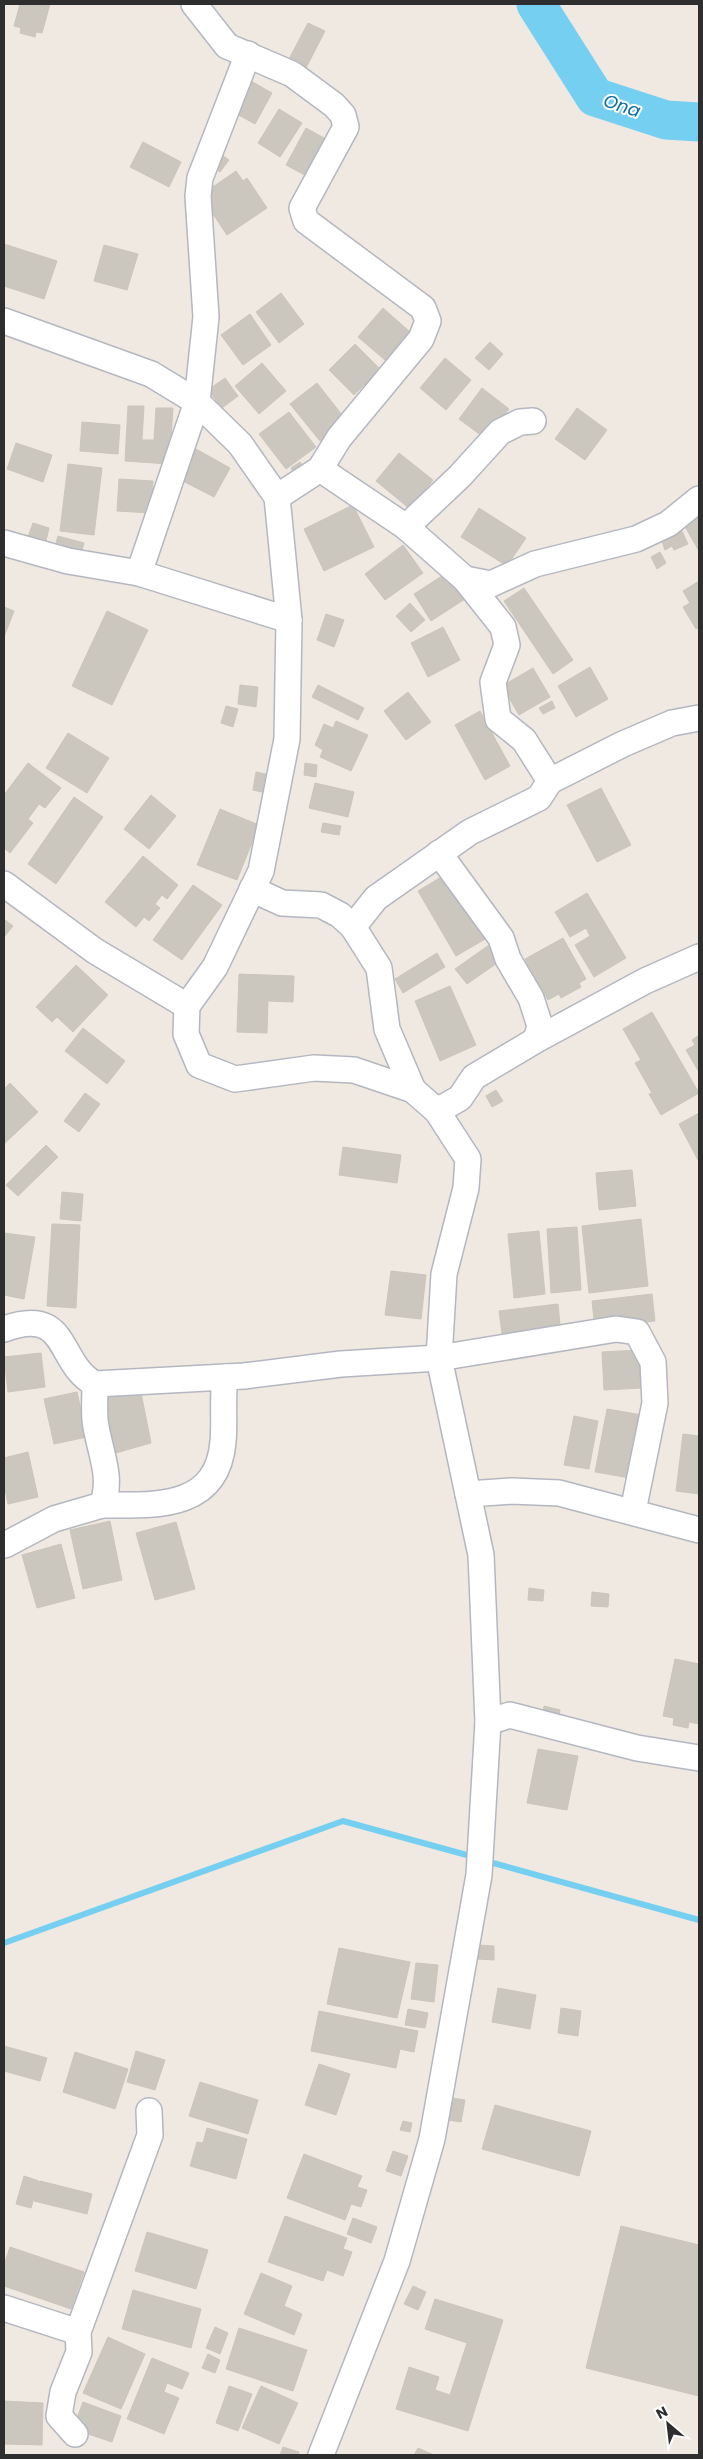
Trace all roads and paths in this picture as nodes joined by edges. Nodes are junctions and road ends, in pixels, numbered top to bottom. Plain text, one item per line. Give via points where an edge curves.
1 (194, 4) edge
2 (248, 54) junction
3 (4, 321) edge
4 (197, 402) junction
5 (533, 421) dead end
6 (320, 469) junction
7 (277, 497) junction
8 (699, 499) edge
9 (406, 527) junction
10 (4, 543) edge
11 (139, 573) junction
12 (465, 579) junction
13 (289, 620) junction
14 (699, 718) edge
15 (550, 781) junction
16 (438, 853) junction
17 (4, 884) edge
18 (252, 889) junction
19 (352, 927) junction
20 (699, 957) edge
21 (187, 1006) junction
22 (536, 1040) junction
23 (413, 1090) junction
24 (436, 1111) junction
25 (4, 1329) edge
26 (439, 1358) junction
27 (225, 1377) junction
28 (95, 1384) junction
29 (461, 1462) junction
30 (512, 1491) junction
31 (470, 1502) junction
32 (102, 1505) junction
33 (633, 1511) junction
34 (699, 1530) edge
35 (5, 1545) edge
36 (488, 1722) junction
37 (699, 1758) edge
38 (149, 2111) dead end
39 (4, 2308) edge
40 (78, 2332) junction
41 (75, 2434) dead end
42 (320, 2455) edge

1 - 2 street via 227,46
2 - 4 street via 200,178 198,196 206,317
2 - 6 street via 292,74 334,105 342,115 346,127 302,208 306,221 423,308 428,321 421,339 339,438
3 - 4 street via 151,374
4 - 7 street via 240,444
4 - 11 street
5 - 9 street via 520,422 500,432 460,476
6 - 7 street
6 - 9 street
7 - 13 street
8 - 12 street via 668,524 636,539 535,564 491,584
9 - 12 street
10 - 11 street via 68,561
11 - 13 street
12 - 15 street via 503,628 507,645 492,682 498,719 524,740
13 - 18 street via 287,739 261,871
14 - 15 street via 672,723
15 - 16 street via 539,798 470,832
16 - 19 street via 376,898
16 - 22 street via 500,938 508,959 532,998 540,1026
17 - 21 street via 96,951
18 - 19 street via 282,904 321,905 340,915
18 - 21 street via 215,967
19 - 23 street via 379,968 387,1029
20 - 22 street via 646,980
21 - 23 street via 186,1034 199,1065 235,1079 314,1068 354,1070
22 - 24 street via 474,1077 460,1098
23 - 24 street
24 - 26 street via 468,1159 466,1188 444,1274
25 - 28 street via 23,1322 49,1328 61,1339 76,1369
26 - 27 street via 341,1364
26 - 29 street
26 - 33 street via 616,1329 637,1332 653,1362 654,1403
27 - 28 street
27 - 32 street via 219,1464 204,1486 178,1502
28 - 32 street via 95,1420 106,1475 106,1494
29 - 30 street
29 - 31 street
30 - 31 street
30 - 33 street via 559,1493
31 - 36 street via 481,1555
32 - 35 street via 54,1519
33 - 34 street
36 - 37 street via 510,1715 637,1748
36 - 42 street via 479,1875 432,2139 397,2261
38 - 40 street via 150,2134
39 - 40 street
40 - 41 street via 79,2352 63,2392 59,2416

